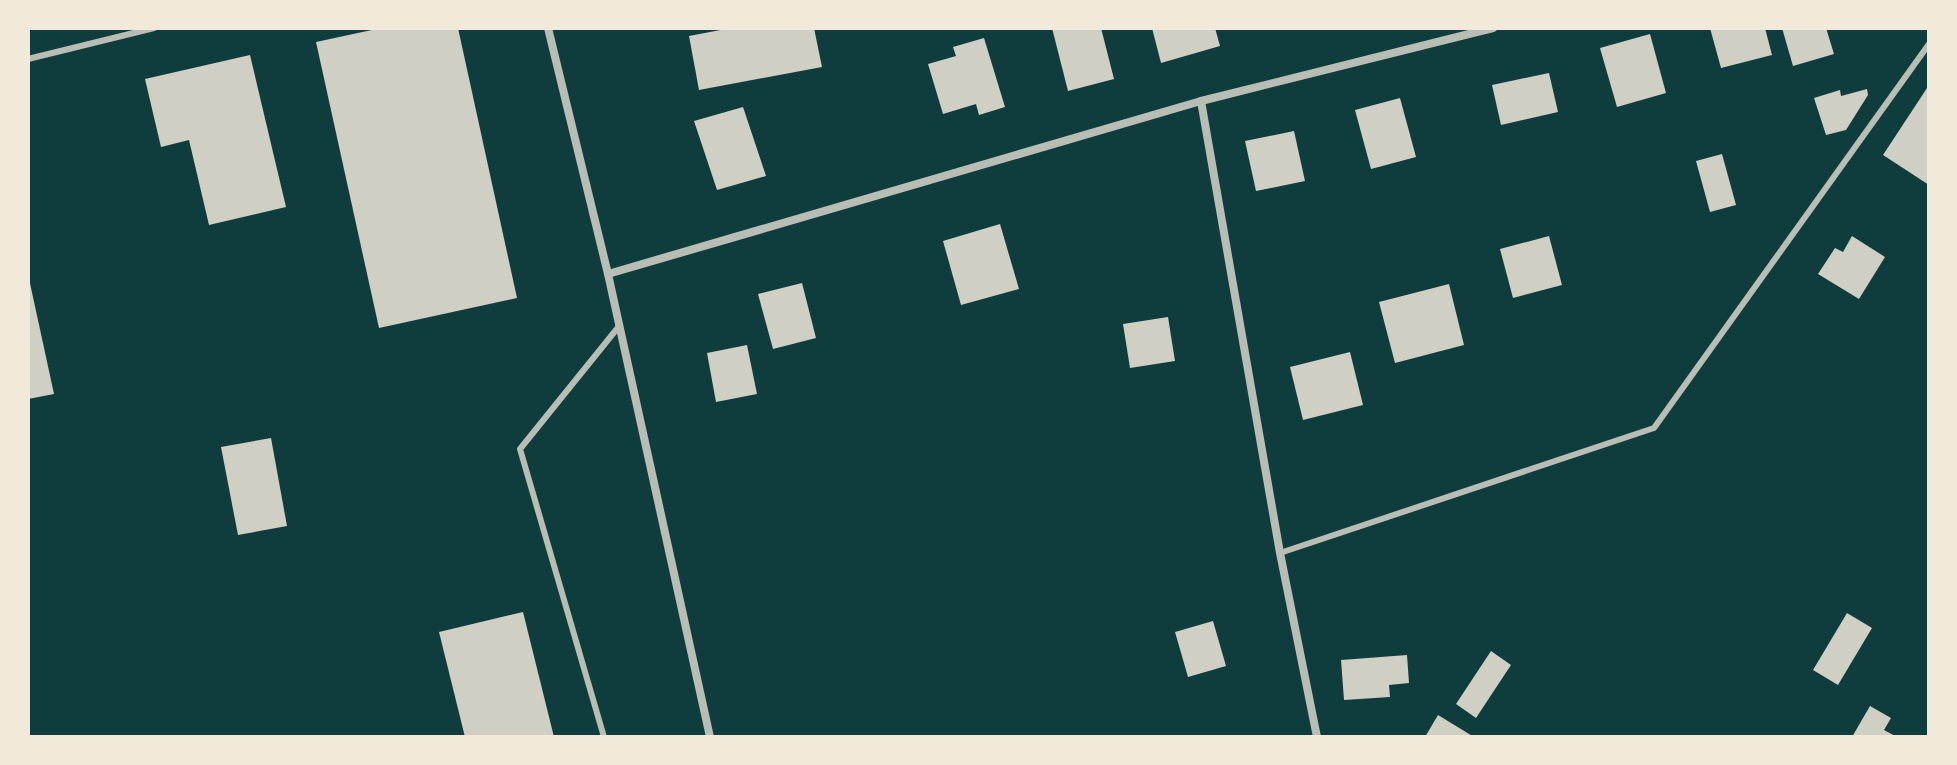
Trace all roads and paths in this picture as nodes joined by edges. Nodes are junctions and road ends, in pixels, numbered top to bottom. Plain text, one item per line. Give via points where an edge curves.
1 (154, 28) edge
2 (548, 28) edge
3 (1493, 28) edge
4 (1929, 44) edge
5 (28, 59) edge
6 (1201, 101) junction
7 (608, 274) junction
8 (620, 325) junction
9 (1280, 553) junction
10 (604, 737) edge
11 (710, 737) edge
12 (1317, 737) edge

1 - 5 lane
2 - 7 street
3 - 6 street
4 - 9 lane via 1654,428
6 - 7 street
6 - 9 street
7 - 8 street
8 - 10 lane via 520,449
8 - 11 street
9 - 12 street

